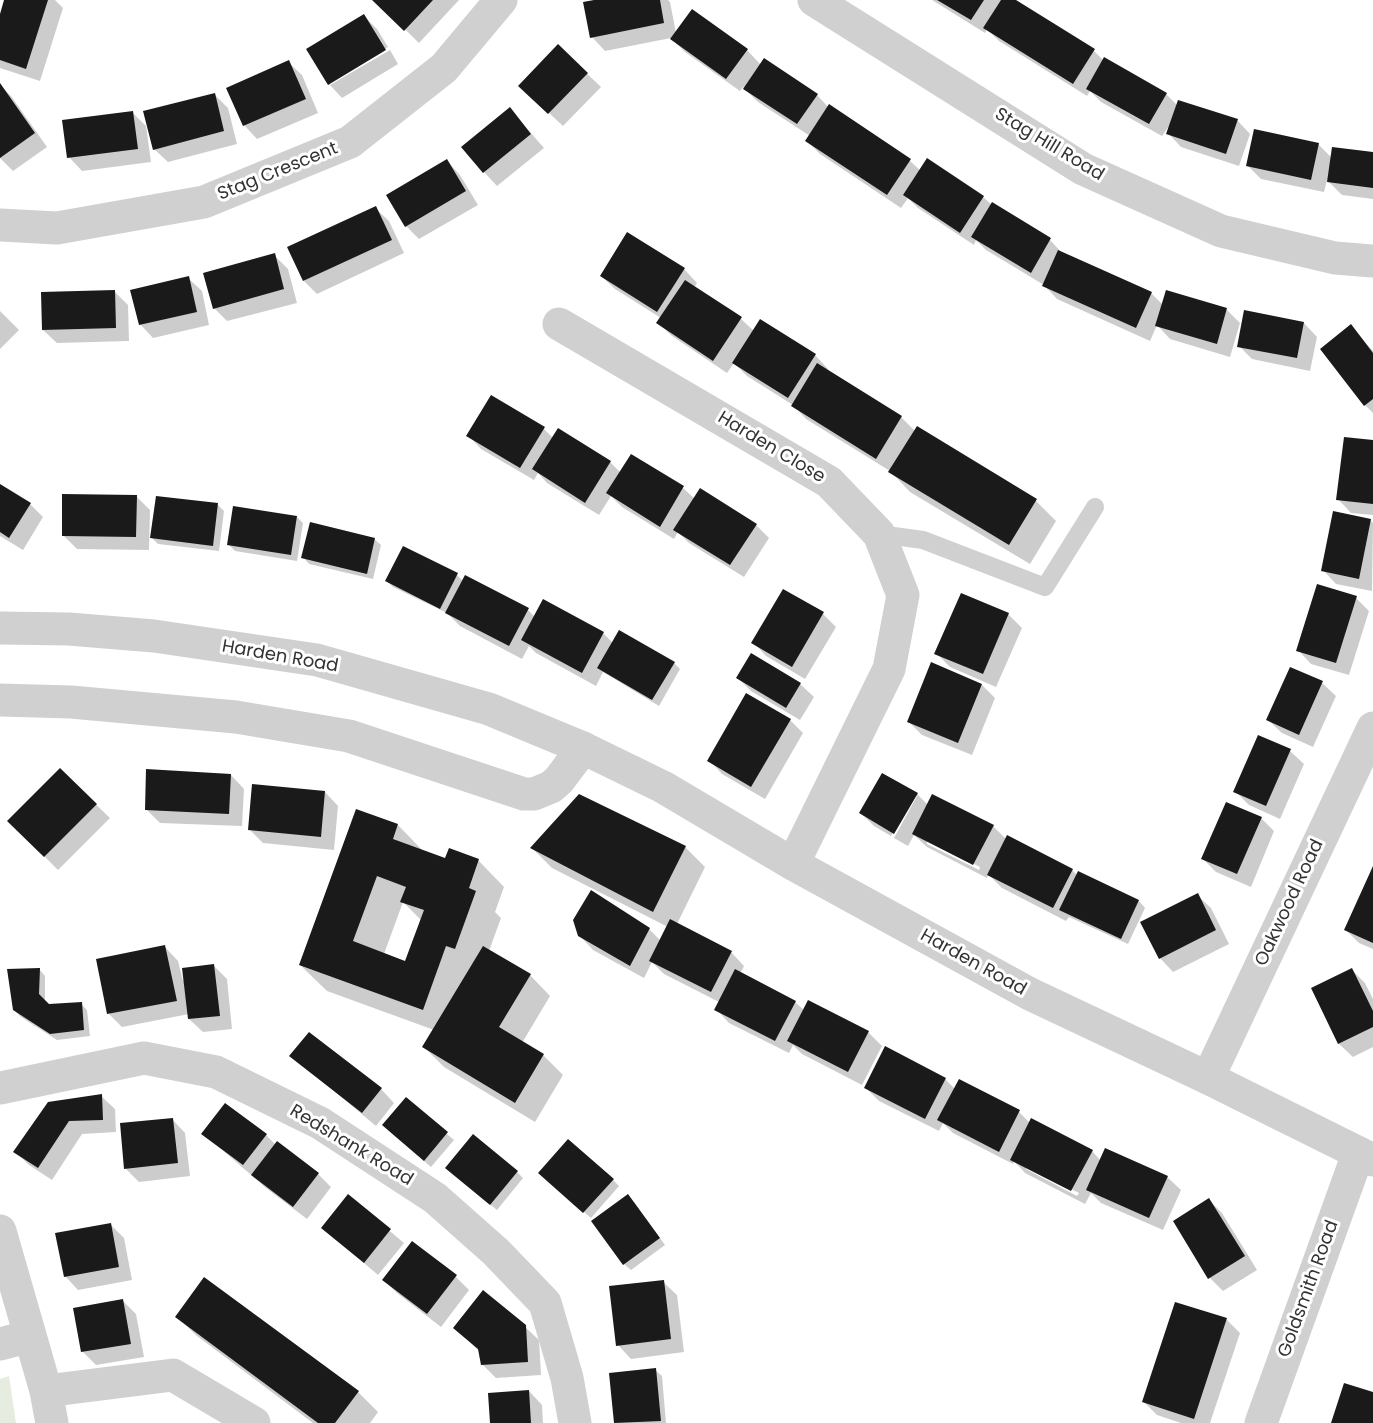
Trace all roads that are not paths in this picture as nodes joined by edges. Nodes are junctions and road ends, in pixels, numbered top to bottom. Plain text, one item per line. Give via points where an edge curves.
1 (501, 0) edge
2 (814, 0) edge
3 (0, 225) edge
4 (1373, 261) edge
5 (559, 325) dead end
6 (1095, 507) dead end
7 (879, 534) junction
8 (0, 628) edge
9 (0, 700) edge
10 (1373, 728) edge
11 (583, 748) junction
12 (793, 864) junction
13 (1208, 1078) junction
14 (0, 1088) edge
15 (1365, 1157) edge
16 (0, 1231) edge
17 (15, 1340) edge
18 (45, 1391) junction
19 (52, 1423) edge
20 (254, 1423) edge
21 (575, 1423) edge
22 (1261, 1423) edge

1 - 3 street, Stag Crescent via 444,68 350,142 204,202 57,228
2 - 4 street, Stag Hill Road via 1083,169 1221,231 1335,258
5 - 7 street, Harden Close via 829,482
6 - 7 lane via 1045,587 923,540
7 - 12 street, Harden Close via 903,595 889,669
8 - 11 street, Harden Road via 69,628 154,636 317,660 489,709
9 - 11 street via 72,688 350,736 524,794 551,787
10 - 13 street, Oakwood Road
11 - 12 street, Harden Road via 663,787
12 - 13 street, Harden Road via 1030,994
13 - 15 street, Harden Road
14 - 21 street, Redshank Road via 144,1058 216,1072 320,1123 435,1198 545,1302 567,1378
15 - 22 street, Goldsmith Road
16 - 17 street
17 - 18 street
18 - 19 street
18 - 20 street via 173,1375

